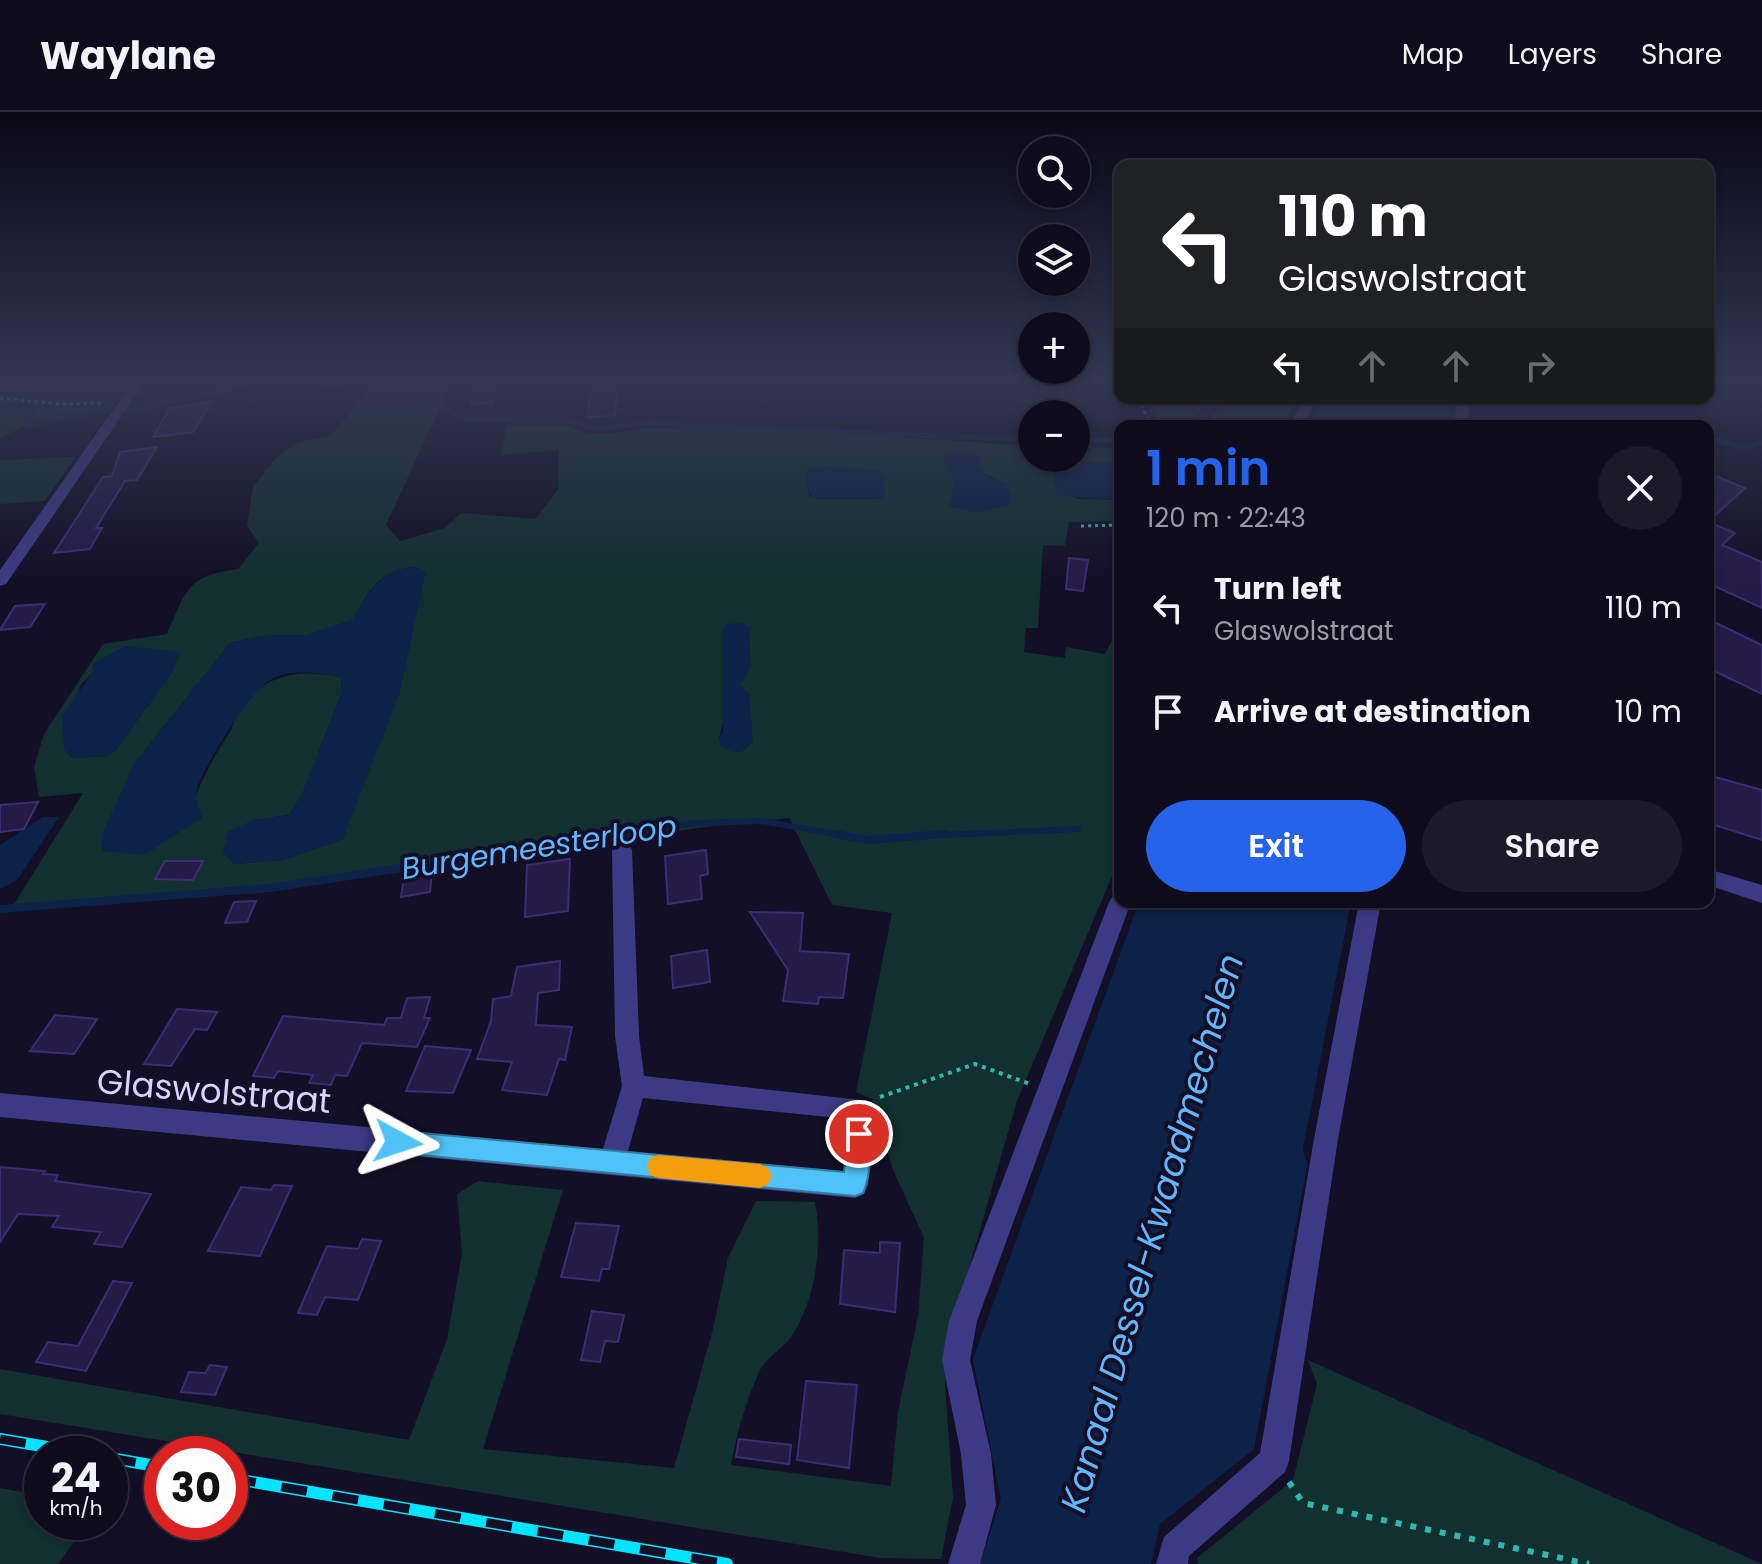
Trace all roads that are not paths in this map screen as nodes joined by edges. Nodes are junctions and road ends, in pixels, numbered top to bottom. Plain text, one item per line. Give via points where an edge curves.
1 (92, 447) edge
2 (0, 581) edge
3 (622, 850) dead end
4 (1714, 879) edge
5 (1762, 894) edge
6 (1118, 908) edge
7 (1369, 908) edge
8 (634, 1086) junction
9 (0, 1105) edge
10 (612, 1162) junction
11 (964, 1564) edge
12 (1172, 1564) edge

1 - 2 street
3 - 8 street via 627,1036
4 - 5 street
6 - 11 street via 961,1334 956,1360 981,1505
7 - 12 street via 1274,1461 1175,1548
8 - 10 street
8 - 10 street, Glaswolstraat via 861,1109 855,1185
9 - 10 street, Glaswolstraat

